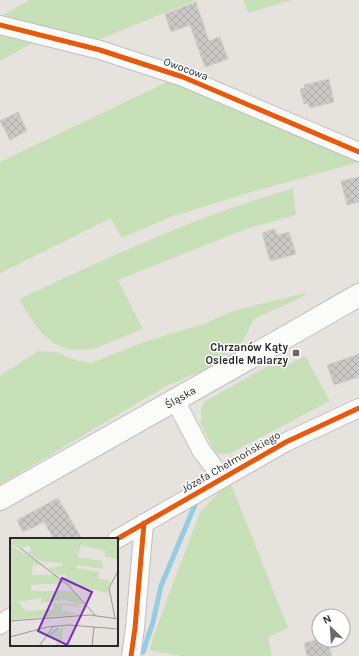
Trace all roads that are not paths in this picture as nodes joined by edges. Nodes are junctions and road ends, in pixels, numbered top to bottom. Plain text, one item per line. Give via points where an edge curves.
1 (0, 24) edge
2 (359, 152) edge
3 (359, 295) edge
4 (174, 400) junction
5 (359, 408) edge
6 (222, 478) junction
7 (0, 499) edge
8 (144, 523) junction
9 (118, 538) edge
10 (10, 617) edge
11 (0, 625) edge
12 (131, 656) edge

1 - 2 street, Owocowa via 100,50 183,77
3 - 4 main road, Śląska
4 - 6 street via 200,450
4 - 7 main road, Śląska
5 - 6 street, Józefa Chełmońskiego via 286,442
6 - 8 street, Józefa Chełmońskiego
8 - 9 street, Józefa Chełmońskiego
8 - 12 street
10 - 11 street

